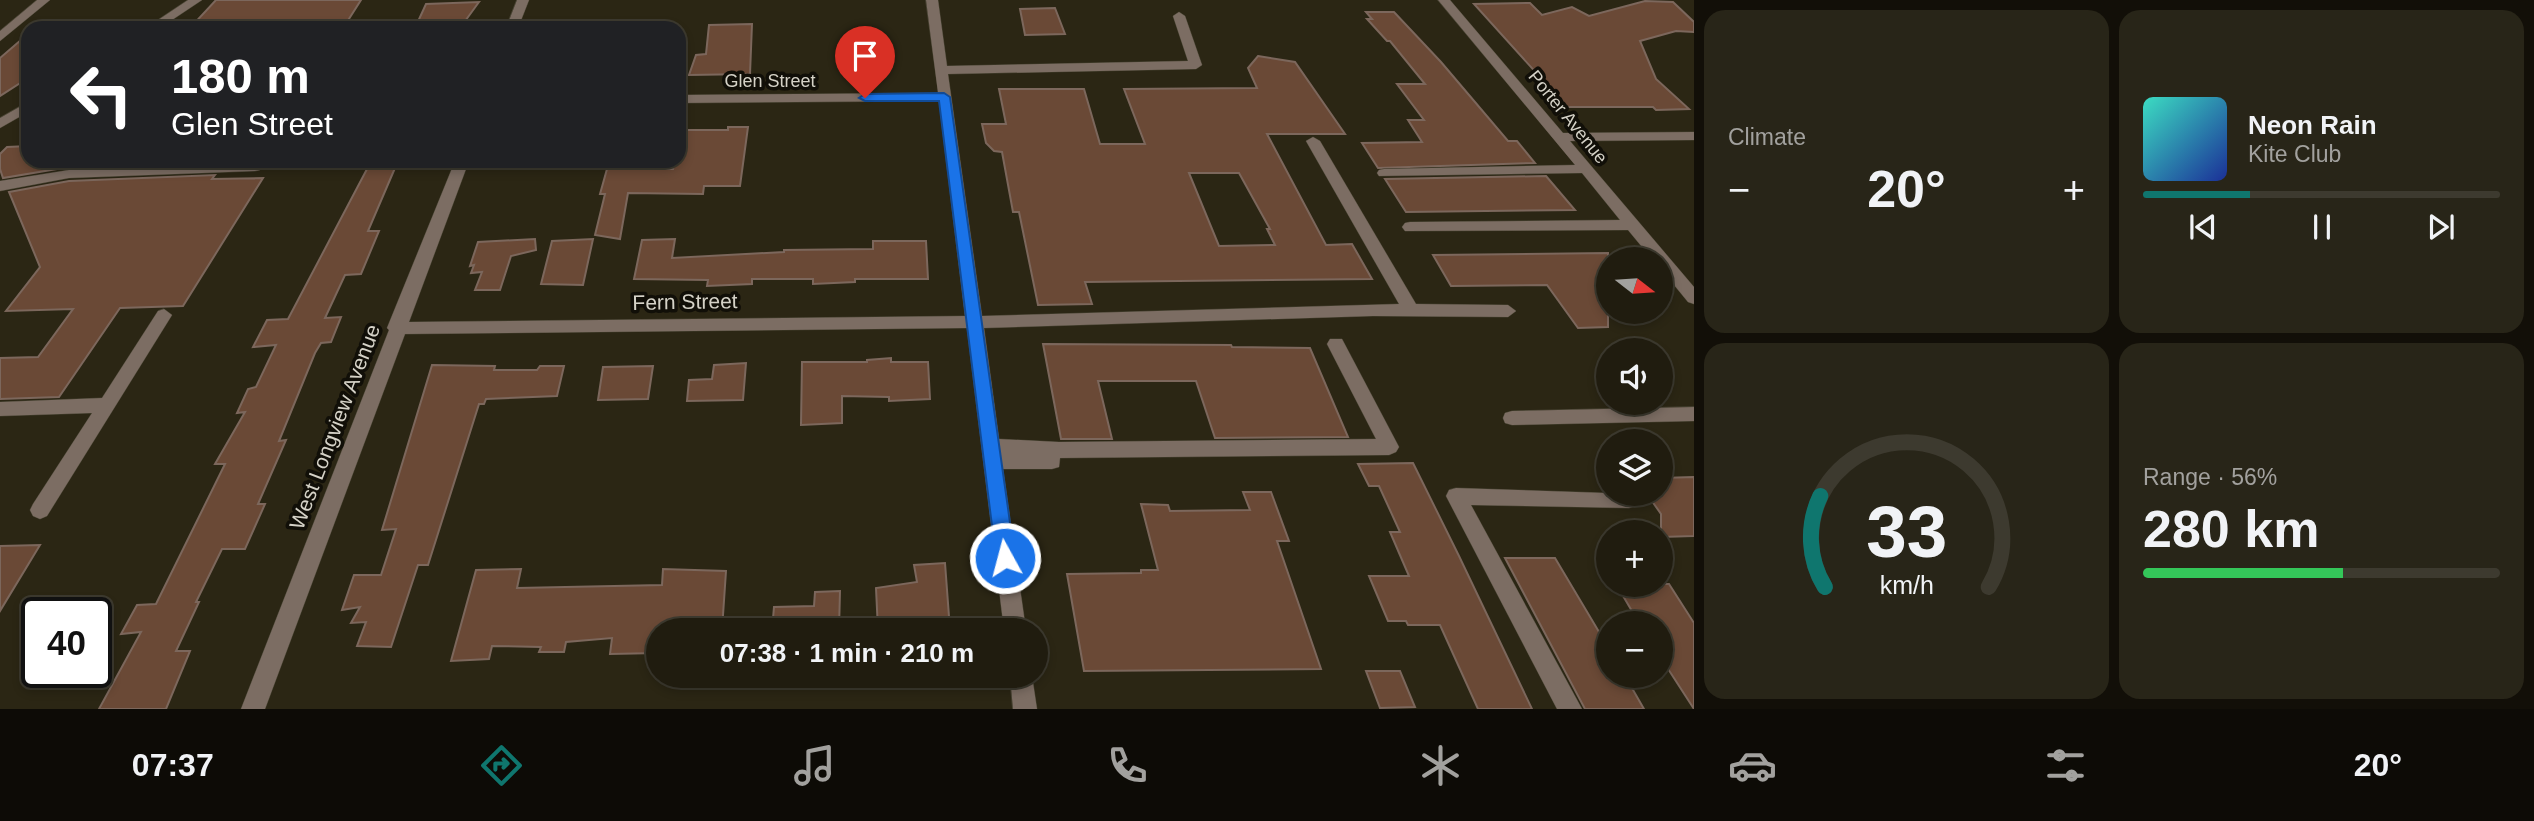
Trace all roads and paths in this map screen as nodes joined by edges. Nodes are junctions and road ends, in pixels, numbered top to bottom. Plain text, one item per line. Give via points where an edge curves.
1 (44, 0) edge
2 (196, 0) edge
3 (523, 0) edge
4 (932, 0) edge
5 (1444, 0) edge
6 (1179, 16) dead end
7 (163, 21) edge
8 (515, 21) edge
9 (0, 37) edge
10 (941, 70) junction
11 (944, 97) junction
12 (686, 99) edge
13 (21, 110) edge
14 (0, 124) edge
15 (1694, 136) edge
16 (1562, 137) junction
17 (1313, 141) dead end
18 (224, 168) edge
19 (459, 168) edge
20 (1586, 169) junction
21 (1384, 173) dead end
22 (0, 186) edge
23 (1631, 225) junction
24 (1410, 227) dead end
25 (1650, 247) edge
26 (1673, 273) edge
27 (1694, 298) edge
28 (1411, 310) junction
29 (1508, 311) dead end
30 (164, 315) dead end
31 (975, 322) junction
32 (396, 328) junction
33 (1336, 344) dead end
34 (107, 405) junction
35 (0, 409) edge
36 (1694, 414) edge
37 (1512, 418) dead end
38 (992, 454) junction
39 (1294, 459) dead end
40 (1596, 498) edge
41 (40, 510) dead end
42 (1013, 618) edge
43 (1022, 688) edge
44 (253, 709) edge
45 (1025, 709) edge
46 (1570, 709) edge

1 - 9 street
2 - 7 street
3 - 8 street
4 - 10 street
5 - 16 street, Porter Avenue
6 - 10 street via 1196,65
10 - 11 street
11 - 12 street, Glen Street
11 - 31 street
13 - 14 street
15 - 16 street
16 - 20 street, Porter Avenue
17 - 28 street
18 - 22 street via 68,173
19 - 32 street, West Longview Avenue
20 - 21 street
20 - 23 street, Porter Avenue
23 - 24 street
23 - 25 street, Porter Avenue
26 - 27 street, Porter Avenue
28 - 29 street, Fern Street
28 - 31 street, Fern Street
30 - 34 street
31 - 32 street, Fern Street
31 - 38 street
32 - 44 street, West Longview Avenue
33 - 38 street via 1389,447
34 - 35 street
34 - 41 street
36 - 37 street
38 - 39 street
38 - 42 street
40 - 46 street via 1456,496
43 - 45 street

